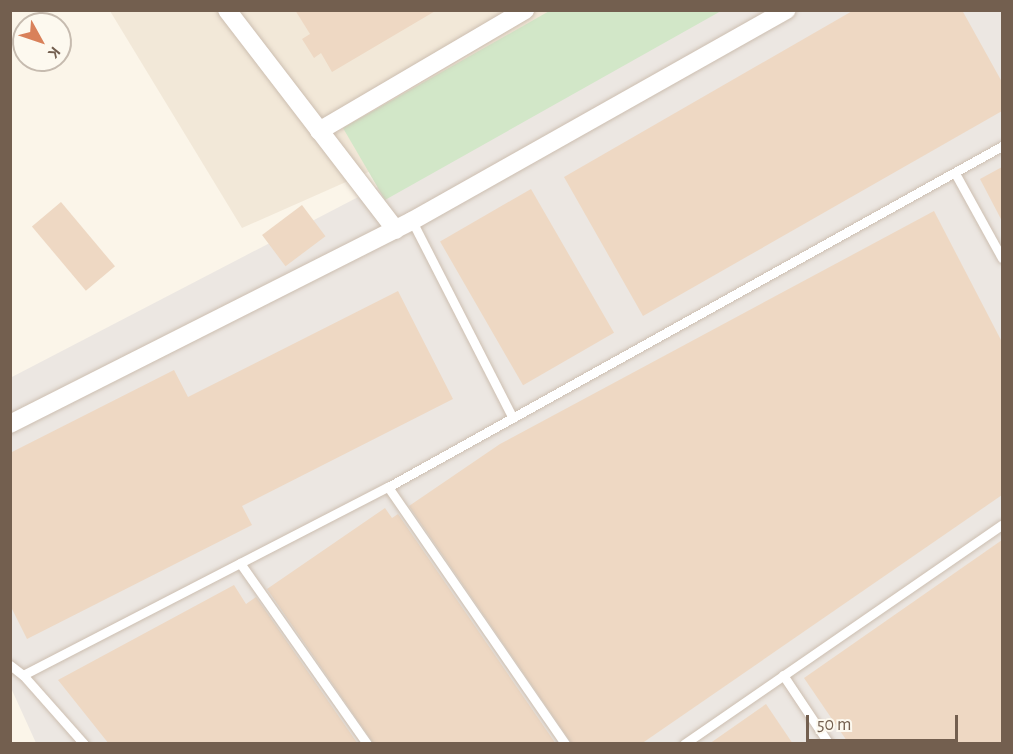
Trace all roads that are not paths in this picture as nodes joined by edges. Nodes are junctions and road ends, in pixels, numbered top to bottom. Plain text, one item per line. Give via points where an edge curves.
1 (227, 10) edge
2 (525, 10) edge
3 (787, 10) edge
4 (320, 131) junction
5 (1002, 146) edge
6 (956, 173) junction
7 (404, 226) junction
8 (1002, 258) edge
9 (513, 418) junction
10 (10, 424) edge
11 (388, 487) junction
12 (1002, 525) edge
13 (240, 563) junction
14 (10, 665) edge
15 (22, 675) junction
16 (783, 675) junction
17 (84, 744) edge
18 (367, 744) edge
19 (565, 744) edge
20 (684, 744) edge
21 (829, 744) edge

1 - 4 street
2 - 4 street
3 - 7 street
4 - 7 street
5 - 6 lane
6 - 8 lane
6 - 9 lane
7 - 9 lane
7 - 10 street
9 - 11 lane
11 - 13 lane
11 - 19 lane
12 - 16 lane
13 - 15 lane
13 - 18 lane
14 - 15 lane
15 - 17 lane
16 - 20 lane
16 - 21 lane

